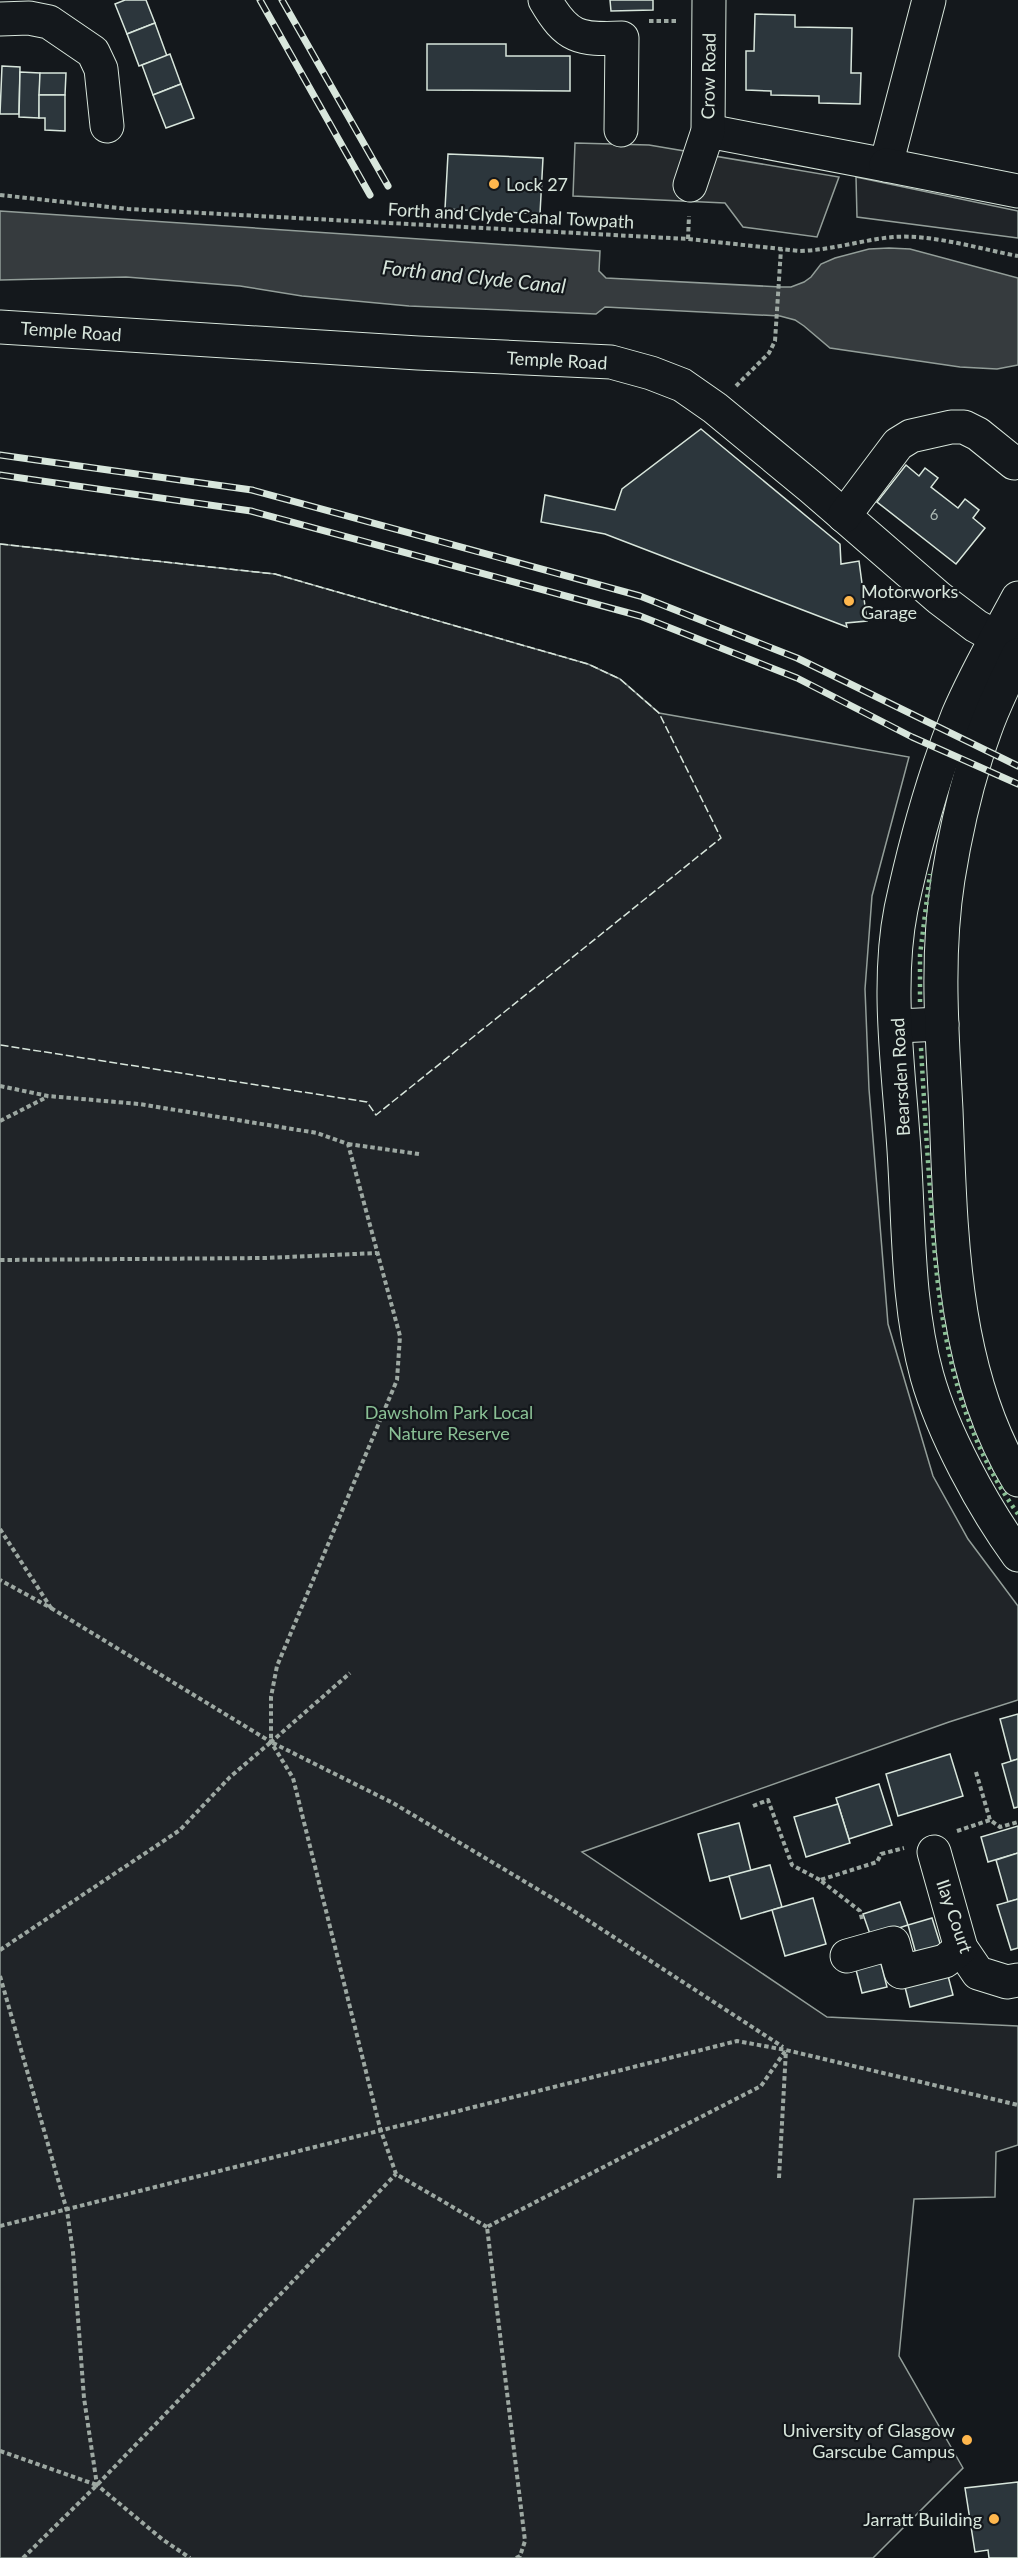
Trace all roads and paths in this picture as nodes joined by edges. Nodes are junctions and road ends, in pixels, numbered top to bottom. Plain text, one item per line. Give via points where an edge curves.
1 (929, 0) edge
2 (547, 3) edge
3 (709, 11) edge
4 (17, 12) edge
5 (621, 38) junction
6 (107, 126) dead end
7 (621, 130) dead end
8 (708, 131) junction
9 (886, 165) junction
10 (690, 185) dead end
11 (1018, 191) edge
12 (0, 195) edge
13 (781, 249) junction
14 (1018, 256) edge
15 (0, 327) edge
16 (715, 408) junction
17 (1014, 463) dead end
18 (844, 516) junction
19 (1018, 598) edge
20 (1011, 647) edge
21 (942, 1024) junction
22 (897, 1026) junction
23 (0, 1086) edge
24 (48, 1096) junction
25 (0, 1121) edge
26 (348, 1144) junction
27 (419, 1154) dead end
28 (377, 1252) junction
29 (0, 1260) edge
30 (1010, 1448) edge
31 (1018, 1480) edge
32 (0, 1529) edge
33 (1018, 1555) edge
34 (0, 1580) edge
35 (51, 1608) junction
36 (350, 1672) dead end
37 (271, 1742) junction
38 (976, 1772) dead end
39 (753, 1806) dead end
40 (990, 1820) junction
41 (1018, 1822) edge
42 (932, 1843) junction
43 (820, 1880) junction
44 (860, 1911) dead end
45 (961, 1948) junction
46 (0, 1950) edge
47 (847, 1956) dead end
48 (0, 1976) edge
49 (1018, 1980) edge
50 (786, 2049) junction
51 (1018, 2105) edge
52 (380, 2128) junction
53 (396, 2174) junction
54 (779, 2178) dead end
55 (67, 2211) junction
56 (0, 2226) edge
57 (487, 2227) junction
58 (0, 2451) edge
59 (97, 2485) junction
60 (23, 2558) edge
61 (190, 2558) edge
62 (516, 2558) edge

1 - 9 main road
2 - 5 main road via 571,34 595,39
3 - 5 path via 638,21
3 - 8 main road, Crow Road
4 - 6 main road via 49,22 93,52 101,69
5 - 7 main road
8 - 9 main road
8 - 10 main road, Crow Road
9 - 11 main road
12 - 13 path, Forth and Clyde Canal Towpath via 128,209 664,238
13 - 14 path, Forth and Clyde Canal Towpath via 817,250 894,237
13 - 16 path via 775,341 770,353
15 - 16 main road, Temple Road via 611,362 682,385
16 - 18 main road, Temple Road
17 - 18 main road via 964,427 911,436 898,444
18 - 20 main road, Temple Road via 939,598
19 - 20 main road, Bearsden Road
20 - 21 main road, Bearsden Road via 974,766 948,878 940,945
20 - 22 main road, Bearsden Road via 959,713 920,832 901,911 895,958
21 - 22 main road
21 - 30 main road, Bearsden Road via 959,1304 969,1358
22 - 33 main road, Bearsden Road via 913,1286 927,1376 945,1425 990,1514
23 - 24 path
24 - 25 path
24 - 26 path via 139,1104 317,1133
26 - 27 path
26 - 28 path
28 - 29 path via 266,1258
28 - 37 path via 400,1336 397,1380 277,1666 271,1697
30 - 31 main road, Bearsden Road
32 - 35 path
34 - 35 path
35 - 37 path
36 - 37 path
37 - 46 path via 230,1777 180,1830
37 - 50 path via 393,1803 559,1902
37 - 52 path via 293,1778
38 - 40 path
39 - 43 path via 768,1800 792,1865
40 - 41 path via 1000,1827
40 - 42 path
42 - 43 path via 881,1854 877,1862
42 - 45 main road, Ilay Court
43 - 44 path
45 - 47 main road via 945,1961 901,1972 893,1943
45 - 49 main road, Ilay Court via 978,1973 1007,1982
48 - 55 path
50 - 51 path
50 - 52 path via 737,2041
50 - 54 path
50 - 57 path via 761,2086
52 - 53 path
52 - 55 path
53 - 57 path
53 - 59 path
55 - 56 path
55 - 59 path via 84,2398
57 - 62 path via 525,2541
58 - 59 path
59 - 60 path
59 - 61 path

